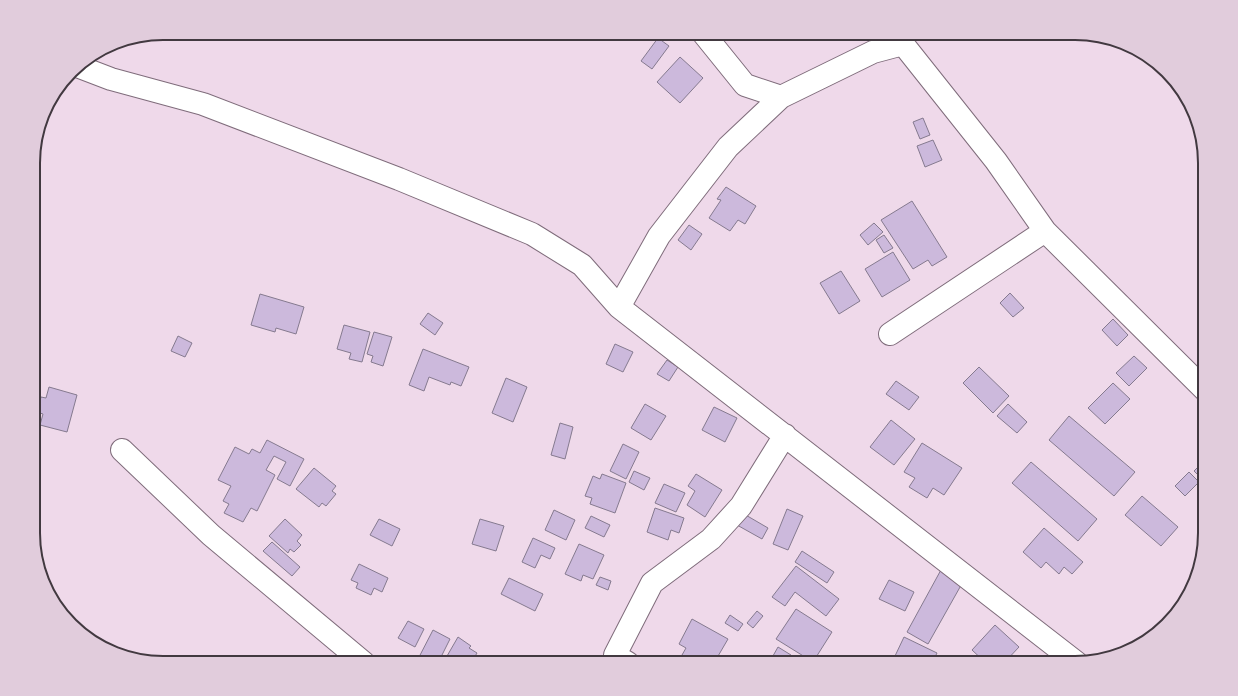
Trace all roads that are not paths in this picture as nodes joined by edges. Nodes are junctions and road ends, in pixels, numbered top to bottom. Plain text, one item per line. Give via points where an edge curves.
1 (709, 40) edge
2 (85, 69) edge
3 (781, 97) junction
4 (1045, 231) junction
5 (619, 307) junction
6 (890, 334) dead end
7 (1198, 383) edge
8 (785, 435) junction
9 (122, 450) dead end
10 (356, 656) edge
11 (621, 656) edge
12 (1068, 656) edge

1 - 3 street via 745,85
2 - 5 street via 111,79 203,104 399,179 532,234 582,265
3 - 4 street via 873,52 903,44 996,161
3 - 5 street via 728,147 658,236
4 - 6 street
4 - 7 street
5 - 8 street
8 - 11 street via 741,506 711,539 652,583
8 - 12 street
9 - 10 street via 211,535

